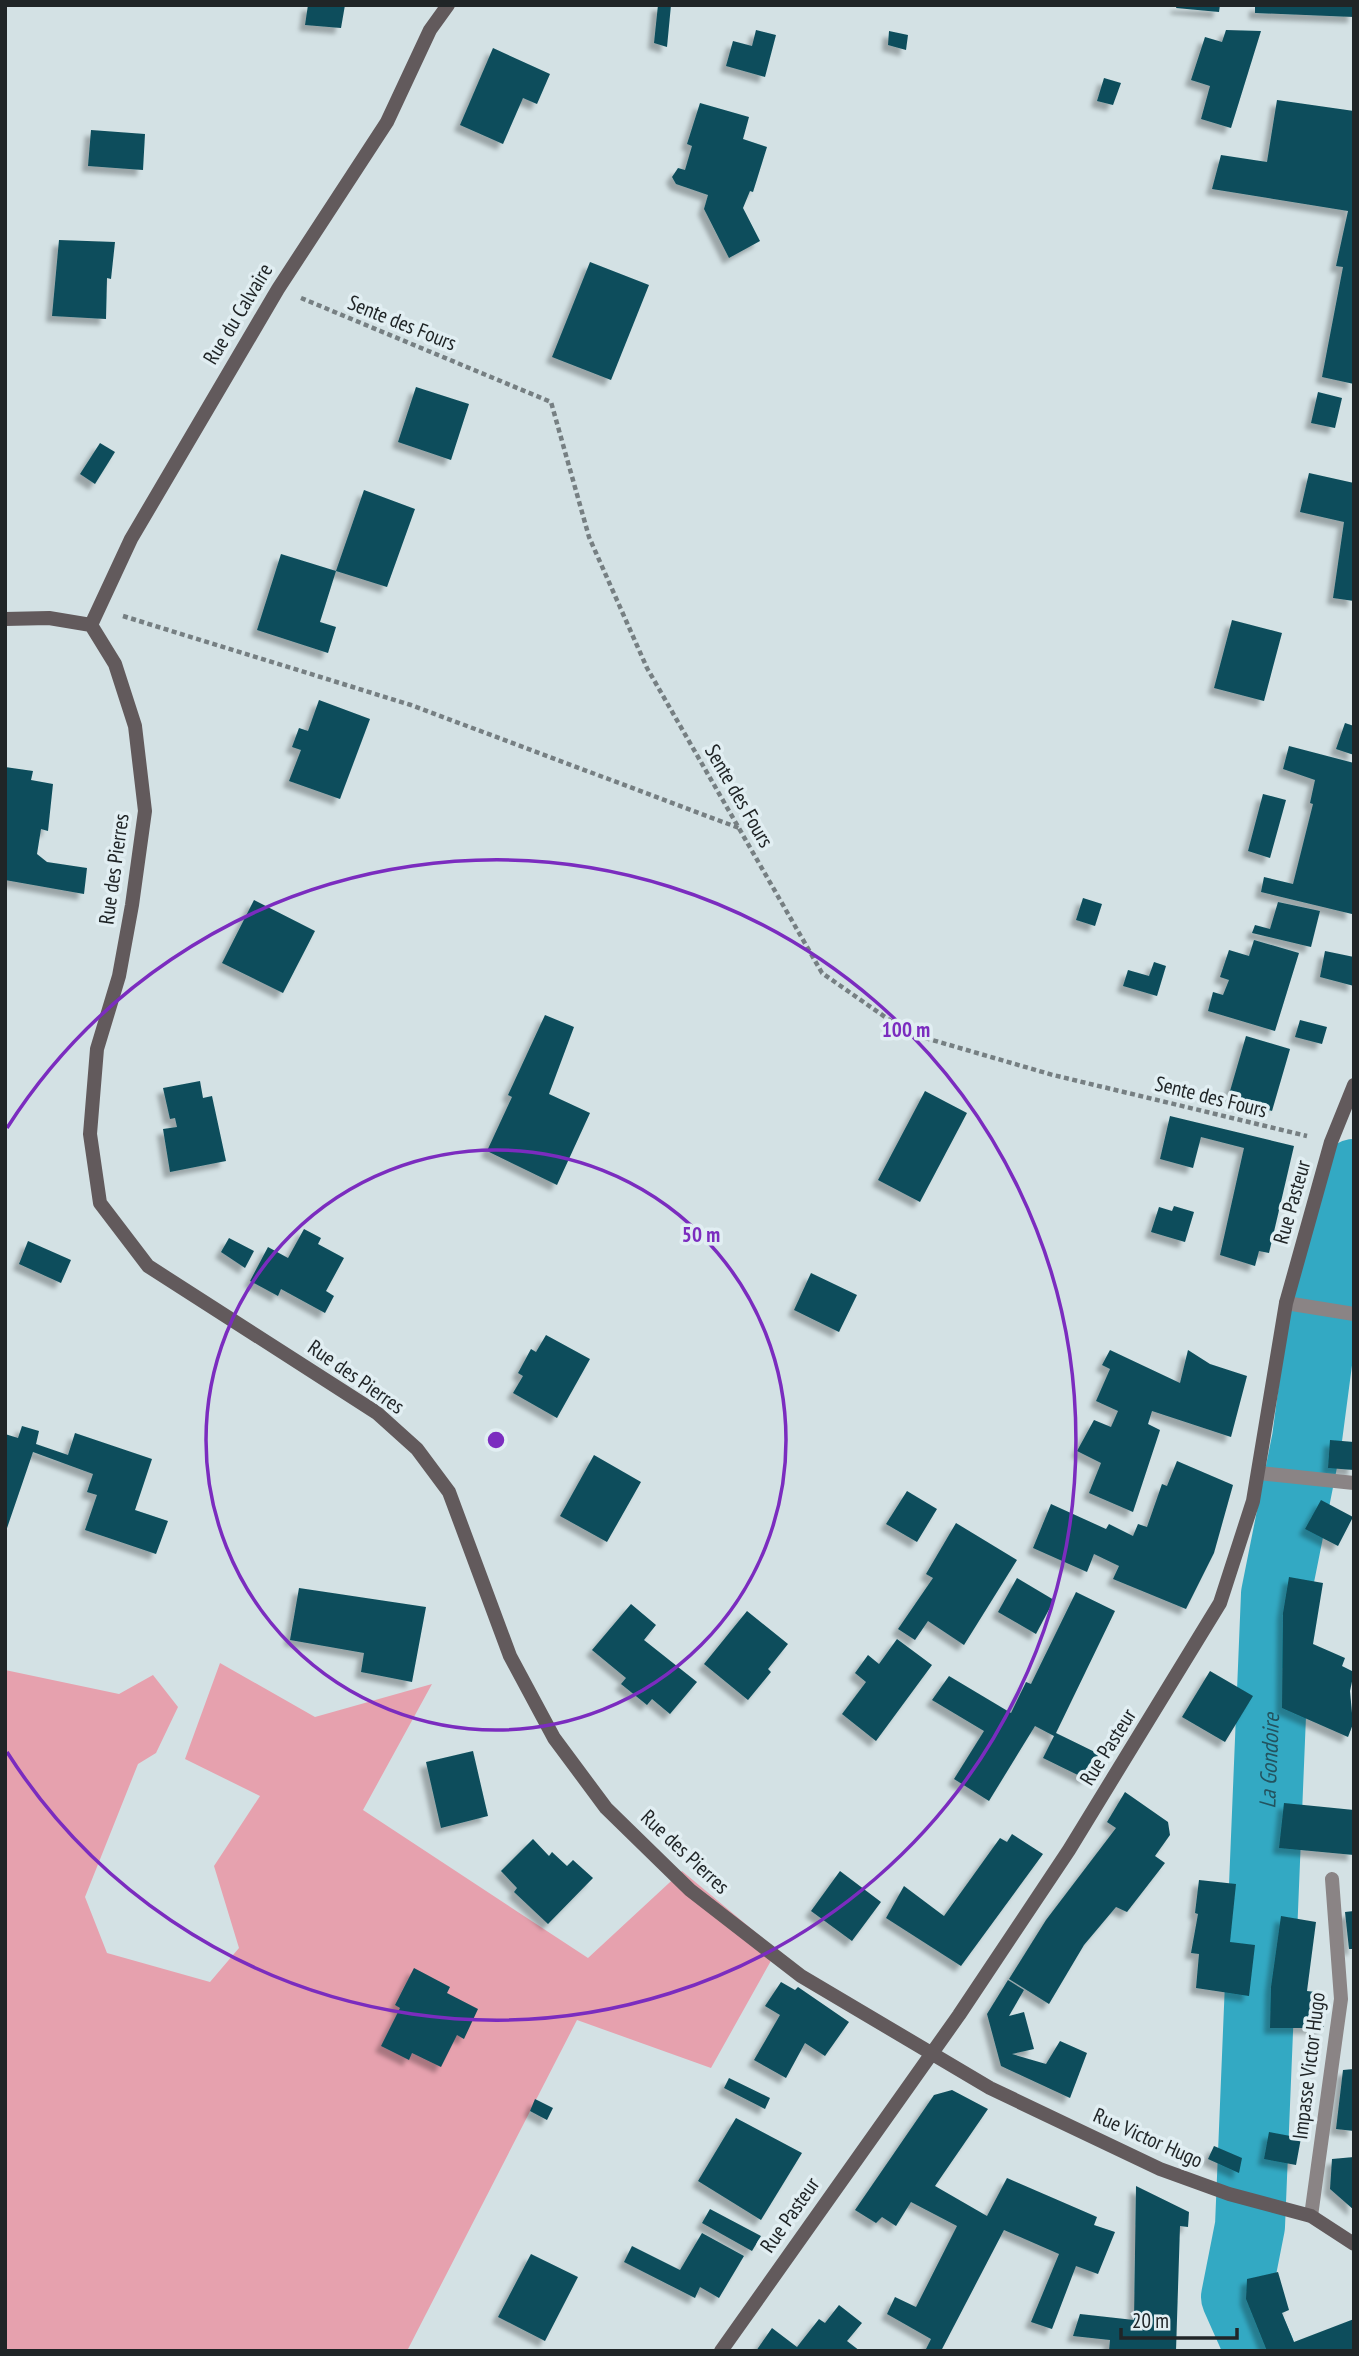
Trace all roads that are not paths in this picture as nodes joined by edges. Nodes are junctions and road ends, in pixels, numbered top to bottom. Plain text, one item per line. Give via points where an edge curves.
1 (435, 5) edge
2 (448, 5) edge
3 (430, 30) junction
4 (5, 619) edge
5 (91, 625) junction
6 (1354, 1085) edge
7 (1286, 1303) junction
8 (1347, 1312) edge
9 (1259, 1473) junction
10 (1354, 1483) edge
11 (1332, 1879) dead end
12 (931, 2054) junction
13 (1311, 2216) junction
14 (1354, 2244) edge
15 (721, 2351) edge

1 - 3 street, Rue du Calvaire
2 - 3 street, Rue du Calvaire
3 - 5 street, Rue du Calvaire via 387,122 278,289 131,539
4 - 5 street via 49,618
5 - 12 street, Rue des Pierres via 115,664 135,726 145,811 119,976 97,1049 90,1134 100,1203 148,1266 377,1413 417,1449 449,1492 510,1656 555,1738 606,1808 690,1890 801,1976
6 - 7 street, Rue Pasteur via 1331,1142
7 - 8 street
7 - 9 street, Rue Pasteur
9 - 10 street
9 - 12 street, Rue Pasteur via 1220,1603 1069,1850
11 - 13 street, Impasse Victor Hugo via 1341,1999
12 - 13 street, Rue Victor Hugo via 990,2088 1160,2169
12 - 15 street, Rue Pasteur
13 - 14 street, Rue Victor Hugo

